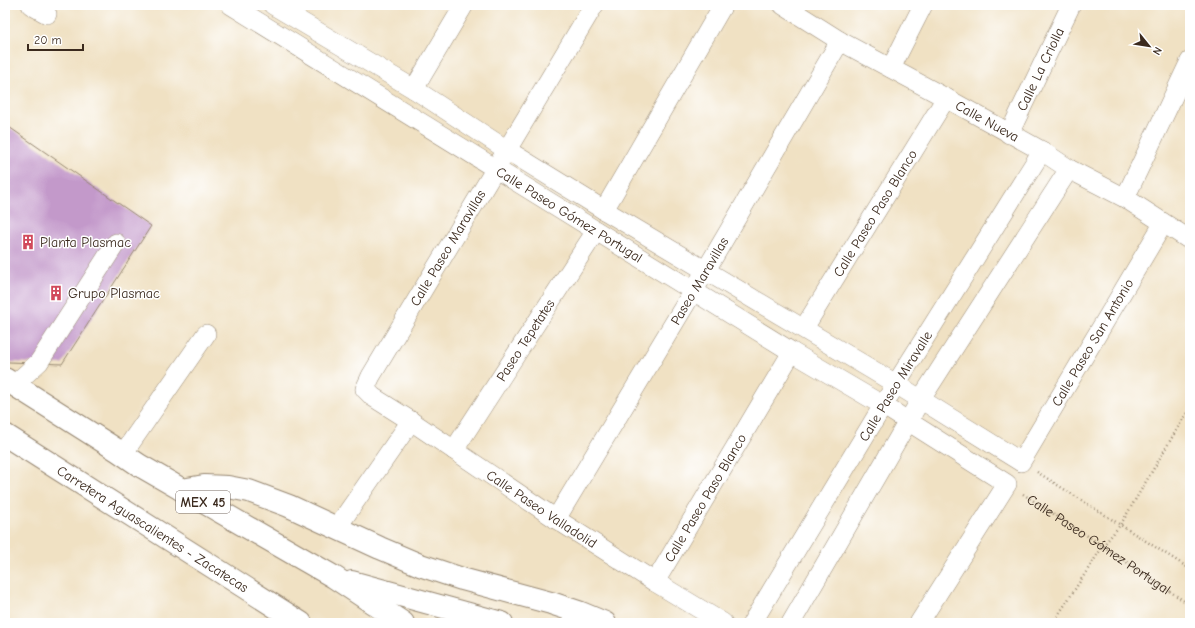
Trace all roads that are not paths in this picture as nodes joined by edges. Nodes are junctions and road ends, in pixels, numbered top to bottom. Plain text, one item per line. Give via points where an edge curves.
1 (231, 5) edge
2 (273, 5) edge
3 (464, 5) edge
4 (594, 5) edge
5 (723, 5) edge
6 (783, 5) edge
7 (923, 5) edge
8 (1070, 5) edge
9 (840, 41) junction
10 (1190, 61) edge
11 (891, 68) junction
12 (414, 89) junction
13 (946, 98) junction
14 (1009, 134) junction
15 (507, 150) junction
16 (1042, 151) junction
17 (495, 168) junction
18 (1069, 169) junction
19 (1125, 198) junction
20 (604, 210) junction
21 (1164, 224) junction
22 (596, 231) junction
23 (1190, 240) edge
24 (116, 243) dead end
25 (706, 270) junction
26 (693, 290) junction
27 (804, 328) junction
28 (206, 334) dead end
29 (792, 352) junction
30 (9, 382) edge
31 (896, 384) junction
32 (365, 389) joint
33 (921, 400) junction
34 (884, 406) junction
35 (411, 421) junction
36 (908, 421) junction
37 (5, 434) edge
38 (117, 450) junction
39 (454, 450) junction
40 (1022, 462) joint
41 (182, 490) junction
42 (556, 519) junction
43 (336, 529) junction
44 (334, 577) junction
45 (655, 582) junction
46 (301, 623) edge
47 (403, 623) edge
48 (502, 623) edge
49 (605, 623) edge
50 (723, 623) edge
51 (752, 623) edge
52 (791, 623) edge
53 (920, 623) edge

1 - 17 street, Calle Paseo Gómez Portugal
2 - 12 street, Calle Paseo Gómez Portugal
3 - 12 street
4 - 15 street, Calle Paseo Maravillas
5 - 20 street
6 - 9 street, Calle Nueva
7 - 11 street
8 - 14 street, Calle La Criolla
9 - 11 street, Calle Nueva
9 - 25 street, Paseo Maravillas
10 - 19 street
11 - 13 street, Calle Nueva
12 - 15 street, Calle Paseo Gómez Portugal
13 - 14 street, Calle Nueva
13 - 27 street, Calle Paseo Paso Blanco
14 - 16 street, Calle Nueva
15 - 17 street, Calle Paseo Maravillas
15 - 20 street, Calle Paseo Gómez Portugal
16 - 18 street, Calle Nueva
16 - 31 street, Calle Paseo Miravalle
17 - 22 street, Calle Paseo Gómez Portugal
17 - 32 street, Calle Paseo Maravillas
18 - 19 street, Calle Nueva
18 - 33 street, Calle Paseo Miravalle
19 - 21 street, Calle Nueva
20 - 25 street, Calle Paseo Gómez Portugal
21 - 23 street, Calle Nueva
21 - 40 street, Calle Paseo San Antonio
22 - 26 street, Calle Paseo Gómez Portugal
22 - 39 street, Paseo Tepetates
24 - 30 street via 39,362
25 - 26 street, Paseo Maravillas
25 - 27 street, Calle Paseo Gómez Portugal
26 - 29 street, Calle Paseo Gómez Portugal
26 - 42 street, Paseo Maravillas
27 - 31 street, Calle Paseo Gómez Portugal
28 - 38 street via 136,437 127,448
29 - 34 street, Calle Paseo Gómez Portugal
29 - 45 street, Calle Paseo Paso Blanco
30 - 38 highway, MEX 45
31 - 33 street, Calle Paseo Gómez Portugal
31 - 34 street, Calle Paseo Miravalle
32 - 35 street, Calle Paseo Valladolid
33 - 36 street, Calle Paseo Miravalle
33 - 40 street, Calle Paseo Gómez Portugal
34 - 36 street, Calle Paseo Gómez Portugal
34 - 51 street, Calle Paseo Miravalle
35 - 39 street, Calle Paseo Valladolid
35 - 43 street
36 - 52 street, Calle Paseo Miravalle
36 - 53 street, Calle Paseo Gómez Portugal via 1007,484
37 - 46 highway, Carretera Aguascalientes - Zacatecas
38 - 41 highway, MEX 45
39 - 42 street, Calle Paseo Valladolid
41 - 43 highway via 204,486 249,491 289,506
41 - 44 highway, MEX 45
42 - 45 street, Calle Paseo Valladolid
43 - 49 highway via 420,565 551,603
44 - 47 highway, MEX 45
44 - 48 highway
45 - 50 street, Calle Paseo Valladolid

